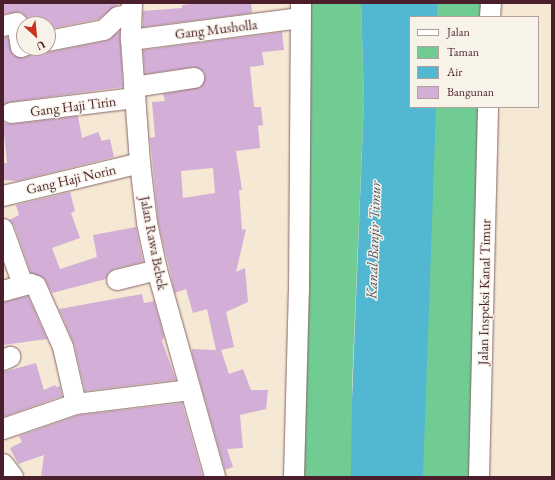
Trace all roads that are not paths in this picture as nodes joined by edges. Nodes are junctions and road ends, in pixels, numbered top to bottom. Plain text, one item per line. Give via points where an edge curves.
1 (491, 3) edge
2 (131, 9) edge
3 (301, 11) edge
4 (490, 16) edge
5 (16, 23) edge
6 (3, 26) edge
7 (56, 39) edge
8 (131, 40) junction
9 (194, 78) dead end
10 (135, 92) junction
11 (488, 108) edge
12 (11, 113) dead end
13 (140, 163) junction
14 (3, 196) edge
15 (3, 229) edge
16 (157, 270) junction
17 (117, 280) dead end
18 (23, 285) junction
19 (3, 291) edge
20 (190, 390) junction
21 (76, 404) junction
22 (3, 429) edge
23 (3, 464) edge
24 (12, 477) edge
25 (215, 477) edge
26 (294, 477) edge
27 (479, 477) edge

1 - 4 street
2 - 7 street via 104,30
2 - 8 street, Jalan Rawa Bebek
3 - 8 street, Gang Musholla
3 - 26 street via 299,292
5 - 6 street
8 - 10 street, Jalan Rawa Bebek
9 - 10 street, Gang Haji Tirin
10 - 12 street, Gang Haji Tirin
10 - 13 street, Jalan Rawa Bebek
11 - 27 street, Jalan Inspeksi Kanal Timur
13 - 14 street, Gang Haji Norin
13 - 16 street, Jalan Rawa Bebek via 147,222
15 - 18 street
16 - 17 street
16 - 20 street, Jalan Rawa Bebek
18 - 19 street
18 - 21 street via 36,286 50,314 63,347
20 - 21 street
20 - 25 street, Jalan Rawa Bebek
21 - 22 street
23 - 24 street

